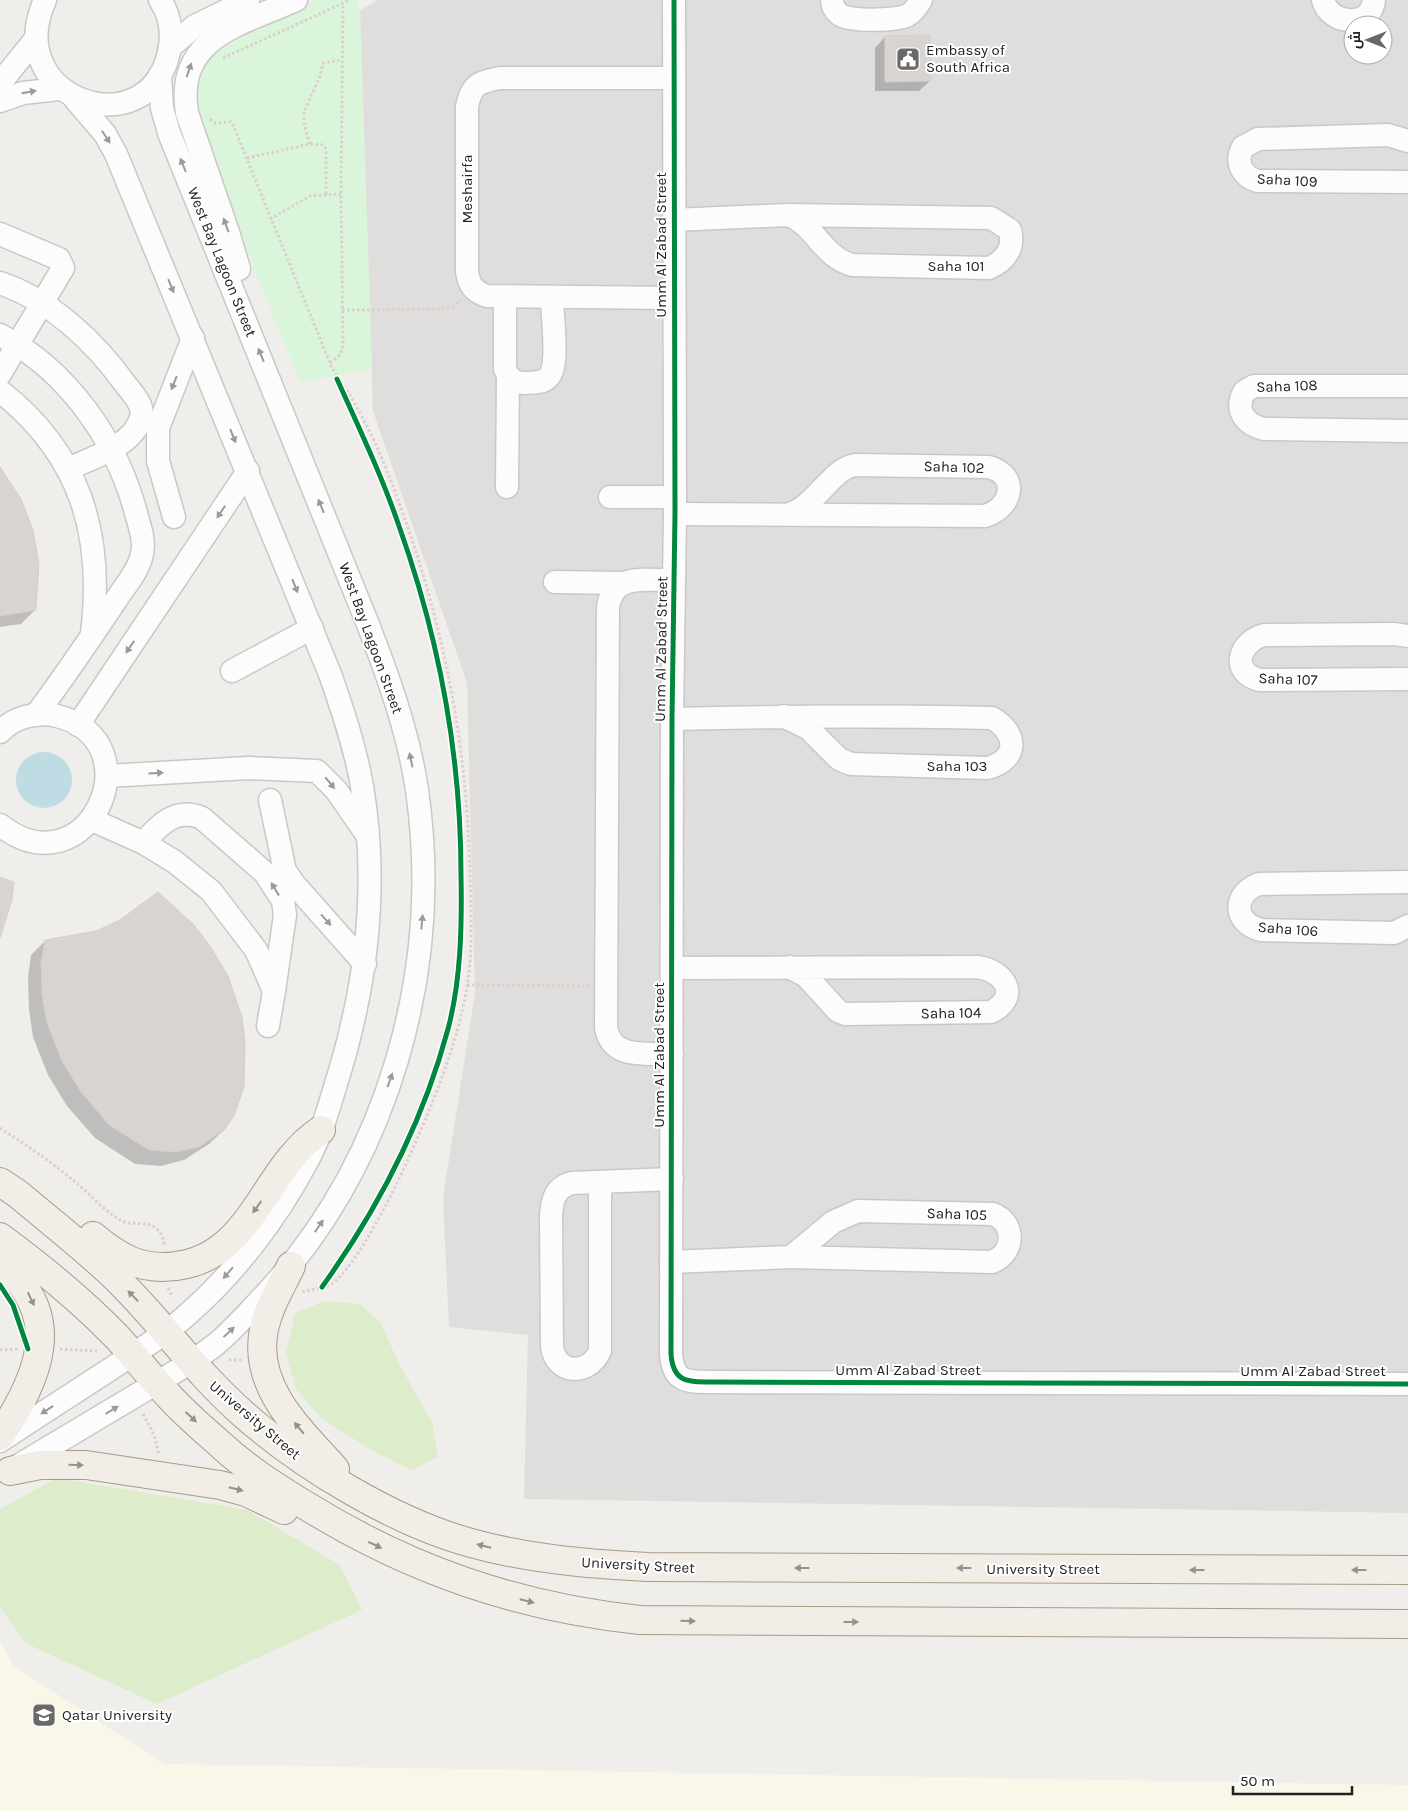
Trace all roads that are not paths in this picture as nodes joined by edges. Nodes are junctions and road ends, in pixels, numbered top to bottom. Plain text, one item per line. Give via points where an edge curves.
1 (160, 0) edge
2 (248, 0) edge
3 (296, 0) edge
4 (674, 0) edge
5 (832, 0) edge
6 (921, 0) edge
7 (1323, 0) edge
8 (1374, 0) edge
9 (42, 3) edge
10 (35, 40) junction
11 (170, 47) junction
12 (160, 75) junction
13 (673, 78) junction
14 (0, 84) edge
15 (67, 94) junction
16 (0, 101) edge
17 (1408, 141) edge
18 (1408, 182) edge
19 (788, 216) junction
20 (673, 220) junction
21 (0, 234) edge
22 (0, 283) edge
23 (505, 298) junction
24 (552, 298) junction
25 (674, 298) junction
26 (43, 305) junction
27 (248, 324) junction
28 (193, 338) junction
29 (9, 340) edge
30 (0, 374) edge
31 (508, 378) junction
32 (1408, 386) edge
33 (0, 391) edge
34 (1408, 431) edge
35 (111, 448) junction
36 (68, 469) junction
37 (248, 471) junction
38 (507, 487) dead end
39 (610, 497) dead end
40 (675, 505) junction
41 (789, 514) junction
42 (174, 517) dead end
43 (674, 580) junction
44 (555, 582) dead end
45 (622, 583) junction
46 (312, 628) junction
47 (1408, 636) edge
48 (92, 637) junction
49 (232, 671) dead end
50 (1408, 680) edge
51 (36, 715) junction
52 (783, 716) junction
53 (672, 719) junction
54 (78, 725) junction
55 (0, 732) edge
56 (107, 776) junction
57 (270, 800) dead end
58 (92, 820) junction
59 (0, 825) edge
60 (367, 836) junction
61 (144, 843) junction
62 (1408, 882) edge
63 (1408, 926) edge
64 (282, 935) junction
65 (256, 950) junction
66 (365, 964) junction
67 (789, 966) junction
68 (672, 968) junction
69 (274, 991) junction
70 (268, 1026) dead end
71 (672, 1054) junction
72 (321, 1130) junction
73 (672, 1179) junction
74 (600, 1182) junction
75 (9, 1188) edge
76 (0, 1237) edge
77 (791, 1258) junction
78 (0, 1262) edge
79 (671, 1262) junction
80 (292, 1266) junction
81 (166, 1332) junction
82 (132, 1355) junction
83 (191, 1362) junction
84 (157, 1383) junction
85 (1408, 1384) edge
86 (0, 1436) edge
87 (0, 1441) edge
88 (5, 1474) edge
89 (354, 1491) junction
90 (332, 1522) junction
91 (1408, 1570) edge
92 (1408, 1624) edge

1 - 11 street via 170,24
2 - 11 street via 195,26
27 -> 3 street via 245,297 228,232 187,113 187,74 193,59 217,36
4 - 13 street, Umm Al Zabad Street
5 - 6 street via 832,6 839,14 853,19 909,15
7 - 8 street via 1336,18 1351,21 1365,15
9 - 10 street
10 - 14 street
10 - 15 street via 44,72
11 - 12 street
12 - 15 street via 144,91 124,102 101,105
27 -> 12 street, West Bay Lagoon Street via 169,133 162,108
13 - 20 street, Umm Al Zabad Street
13 - 23 street, Meshairfa via 500,78 477,85 469,94 468,282 473,289 488,296
16 -> 15 street via 23,92
15 -> 28 street via 105,134 116,154
17 - 18 street, Saha 109 via 1388,135 1258,139 1243,147 1239,159 1242,171 1258,181
19 - 19 street, Saha 101 via 991,218 1010,230 1012,242 1007,254 989,268 852,265 834,258 803,224
19 - 20 street, Saha 101
20 - 25 street, Umm Al Zabad Street
21 - 26 street via 62,262 63,272
22 - 26 street
23 - 24 street
23 - 31 street via 504,369
24 - 25 street
24 - 31 street via 554,366 549,376 542,382 518,383
25 - 40 street, Umm Al Zabad Street
26 - 29 street
26 - 35 street via 85,337 141,406 141,420 134,432
80 -> 27 street, West Bay Lagoon Street via 352,1172 393,1071 416,979 423,875 412,762 387,672
28 -> 37 street
28 -> 42 street via 158,428 158,461
29 - 30 street
29 - 35 street via 64,385 92,418
31 - 38 street
32 - 34 street, Saha 108 via 1260,385 1248,388 1240,404 1244,420 1264,429
33 - 36 street via 47,436
35 - 36 street
35 - 48 street via 131,496 142,539 142,553 138,566
36 - 48 street via 85,509 93,544 96,589
37 -> 46 street
37 -> 54 street
39 - 40 street, Saha 102
40 - 41 street, Saha 102
40 - 43 street, Umm Al Zabad Street
41 - 41 street, Saha 102 via 804,508 840,473 855,465 989,467 1006,478 1009,488 1005,504 985,516
43 - 45 street, Umm Al Zabad Street
43 - 53 street, Umm Al Zabad Street
44 - 45 street
45 - 71 street, Umm Al Zabad Street via 612,591 608,607 606,1028 612,1044 623,1052
46 - 49 street
46 - 60 street via 356,756
47 - 50 street, Saha 107 via 1264,635 1248,642 1241,654 1246,674 1260,680
48 - 51 street
51 - 54 street via 58,716
51 - 55 street via 19,719
52 - 52 street, Saha 103 via 808,728 839,759 851,764 988,768 1003,761 1012,746 1008,729 992,718
52 - 53 street, Saha 103
53 - 68 street, Umm Al Zabad Street
54 - 56 street via 92,737 101,752
56 - 58 street via 106,792
56 -> 60 street via 248,768 318,771 336,790
57 -> 66 street via 286,871
58 - 59 street via 70,836 45,843 27,841
58 - 61 street
60 - 66 street via 369,904
64 -> 61 street via 286,908 265,873 202,818 185,813 177,815 157,828
61 - 65 street via 175,862 211,891
62 - 63 street, Saha 106 via 1259,884 1246,891 1240,904 1242,918 1253,928 1261,930 1394,933
64 - 65 street
64 - 69 street
65 - 69 street
66 - 72 street via 354,1024
67 - 67 street, Saha 104 via 978,967 998,973 1008,991 1005,1001 991,1012 845,1014 832,1005 806,976
67 - 68 street, Saha 104
68 - 71 street, Umm Al Zabad Street
69 - 70 street
71 - 73 street, Umm Al Zabad Street
72 -> 75 main road via 297,1148 230,1242 196,1262 167,1268 114,1255 76,1223
72 -> 81 street via 305,1165 255,1242 200,1303
73 - 74 street
73 - 79 street, Umm Al Zabad Street
74 - 74 street via 565,1184 552,1203 553,1352 560,1362 573,1368 587,1367 600,1352
81 -> 75 main road, University Street via 116,1278
76 - 82 main road via 76,1298
77 - 77 street, Saha 105 via 992,1262 1004,1255 1009,1246 1010,1230 1001,1217 993,1214 858,1211 833,1222
77 - 79 street, Saha 105
78 -> 86 main road via 16,1275 33,1303 41,1335 34,1376
79 - 85 street, Umm Al Zabad Street via 672,1366 686,1381
83 -> 80 street, West Bay Lagoon Street via 237,1325
89 -> 80 main road via 282,1409 266,1374 262,1359 264,1330 270,1308
81 - 82 street
81 - 83 main road, University Street
82 - 84 main road
82 -> 87 street
83 - 84 street, West Bay Lagoon Street
83 - 89 main road, University Street via 267,1433
88 -> 84 street, West Bay Lagoon Street
84 -> 90 main road via 239,1461
88 -> 90 main road via 58,1464 86,1465 220,1485 246,1492 310,1520
91 -> 89 main road, University Street via 707,1568 553,1561 469,1543 403,1516
90 -> 92 main road via 426,1569 486,1591 576,1612 640,1620

